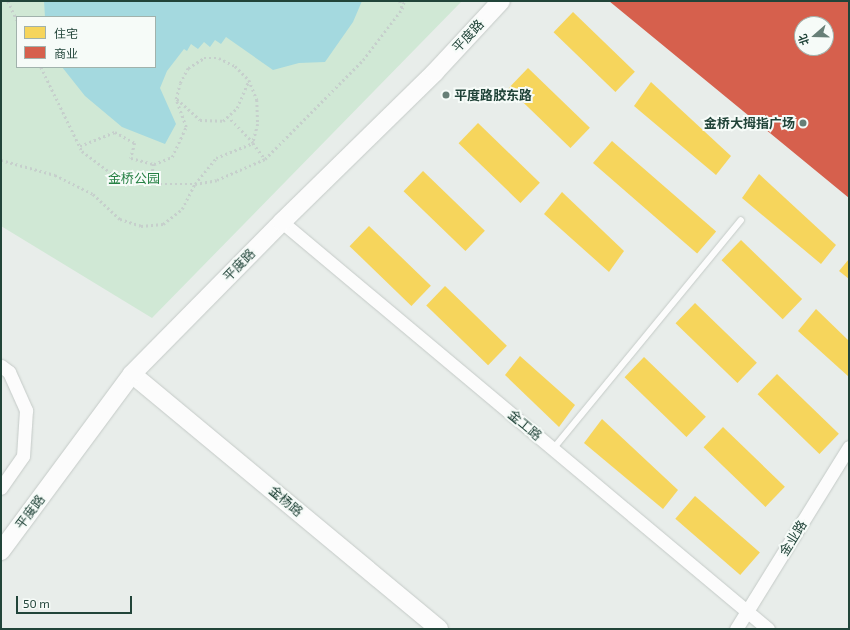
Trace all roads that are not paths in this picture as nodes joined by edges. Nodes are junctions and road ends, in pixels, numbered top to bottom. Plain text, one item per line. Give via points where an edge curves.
1 (501, 1) edge
2 (741, 220) dead end
3 (282, 222) junction
4 (1, 366) edge
5 (132, 374) junction
6 (849, 447) edge
7 (553, 449) junction
8 (1, 488) edge
9 (1, 551) edge
10 (747, 612) junction
11 (439, 629) edge
12 (736, 629) edge
13 (768, 629) edge

1 - 3 street, 平度路 via 435,72
2 - 7 lane
3 - 5 street, 平度路
3 - 7 street, 金工路
4 - 8 street via 9,372 26,410 23,456
5 - 9 street, 平度路
5 - 11 street, 金杨路
6 - 10 street, 金业路
7 - 10 street, 金工路
10 - 12 street, 金业路
10 - 13 street, 金工路

